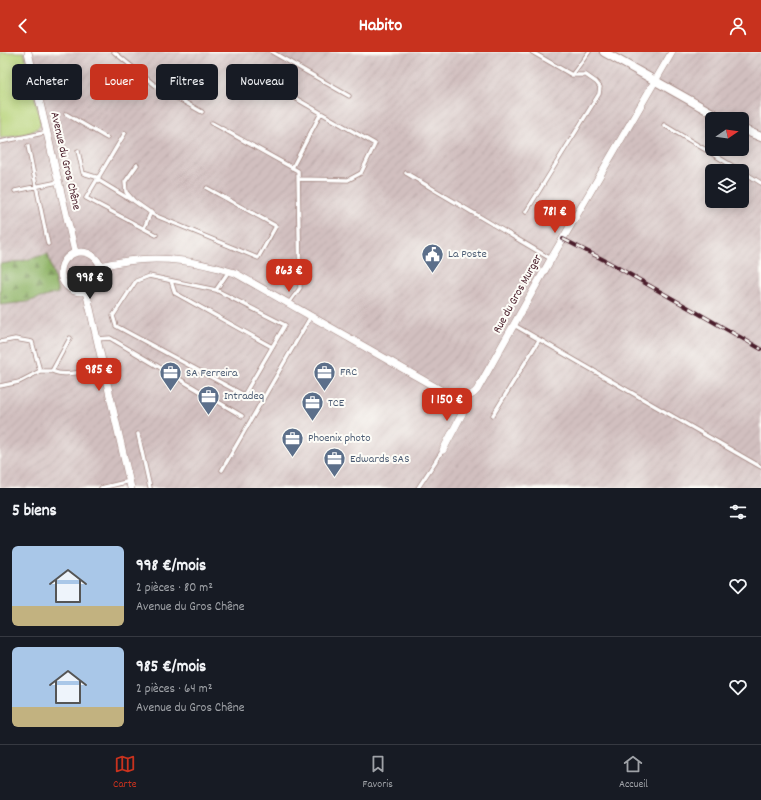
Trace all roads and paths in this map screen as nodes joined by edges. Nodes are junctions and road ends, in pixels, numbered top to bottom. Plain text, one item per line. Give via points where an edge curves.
1 (28, 52) edge
2 (114, 52) edge
3 (272, 52) edge
4 (532, 52) edge
5 (589, 52) edge
6 (604, 52) edge
7 (672, 52) edge
8 (572, 75) junction
9 (654, 81) junction
10 (349, 96) dead end
11 (298, 100) edge
12 (202, 112) dead end
13 (710, 112) edge
14 (321, 113) junction
15 (66, 114) dead end
16 (212, 124) dead end
17 (664, 125) dead end
18 (48, 132) junction
19 (749, 132) edge
20 (125, 133) dead end
21 (761, 137) edge
22 (107, 138) dead end
23 (0, 142) edge
24 (28, 146) dead end
25 (78, 151) dead end
26 (730, 164) edge
27 (137, 165) dead end
28 (292, 168) junction
29 (406, 173) dead end
30 (749, 175) edge
31 (98, 179) junction
32 (298, 179) junction
33 (59, 182) junction
34 (761, 183) edge
35 (36, 186) junction
36 (208, 188) dead end
37 (15, 191) dead end
38 (134, 201) junction
39 (151, 212) junction
40 (526, 212) dead end
41 (144, 228) junction
42 (156, 235) dead end
43 (48, 244) dead end
44 (75, 252) junction
45 (551, 259) junction
46 (101, 266) junction
47 (229, 272) junction
48 (171, 281) junction
49 (216, 290) junction
50 (86, 292) junction
51 (289, 303) junction
52 (311, 316) junction
53 (514, 325) junction
54 (70, 338) dead end
55 (97, 339) junction
56 (539, 340) junction
57 (0, 342) edge
58 (272, 347) junction
59 (103, 366) junction
60 (40, 371) junction
61 (52, 371) junction
62 (0, 386) edge
63 (465, 398) junction
64 (493, 415) dead end
65 (242, 416) dead end
66 (138, 434) dead end
67 (443, 450) joint
68 (761, 467) edge
69 (222, 470) dead end
70 (131, 485) edge
71 (101, 488) edge
72 (150, 488) edge
73 (418, 488) edge

1 - 18 street, Avenue du Gros Chêne
2 - 12 lane via 156,86
3 - 10 lane
4 - 8 lane
5 - 8 lane
6 - 9 street
7 - 9 street, Rue du Gros Murger
8 - 40 lane via 586,75 596,82 600,87 599,94
9 - 13 street
9 - 45 street, Rue du Gros Murger
11 - 14 lane
14 - 28 lane
14 - 32 lane via 375,144 360,173 348,180
15 - 22 lane
16 - 28 lane
17 - 26 lane
18 - 23 lane
18 - 33 street, Avenue du Gros Chêne
19 - 21 street
20 - 31 lane
24 - 35 lane
25 - 31 lane via 83,173
27 - 38 lane via 125,182 126,192
28 - 32 lane via 298,171
29 - 45 lane
30 - 34 lane
31 - 38 lane
31 - 41 lane via 86,198
32 - 51 lane via 300,288
33 - 35 lane
33 - 44 street, Avenue du Gros Chêne
35 - 37 lane
35 - 43 lane
36 - 39 lane via 276,226 258,258
38 - 39 lane
39 - 41 lane
41 - 42 lane
44 - 46 street via 93,255
44 - 50 street via 66,258 61,275 68,287 77,292
45 - 53 street, Rue du Gros Murger
46 - 47 street via 132,260 160,259 209,265
46 - 50 street via 99,282
47 - 49 lane
47 - 51 street
48 - 49 lane
48 - 58 lane via 175,293
48 - 58 lane via 149,276 136,281 113,316 116,326 244,395
49 - 58 lane via 285,326
50 - 55 street
51 - 52 street
52 - 63 street via 444,392
52 - 69 lane
53 - 56 lane
53 - 63 street, Rue du Gros Murger via 477,390
54 - 61 lane
55 - 59 street
55 - 65 lane via 110,338
56 - 64 lane
56 - 68 lane
57 - 60 lane via 15,339 32,342
59 - 61 lane via 59,374
59 - 70 street
60 - 61 lane
60 - 62 lane via 19,382
63 - 67 street via 464,410
66 - 72 lane
67 - 73 lane
70 - 71 lane

